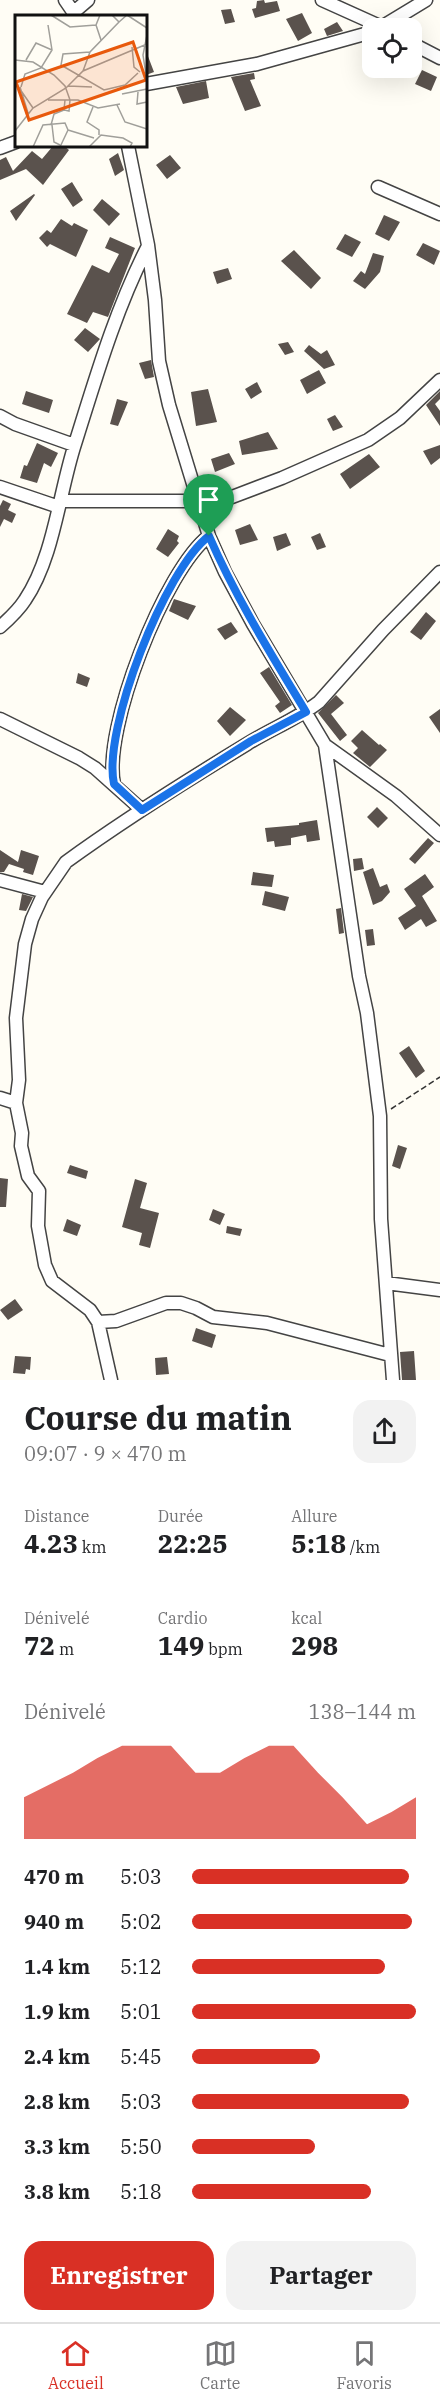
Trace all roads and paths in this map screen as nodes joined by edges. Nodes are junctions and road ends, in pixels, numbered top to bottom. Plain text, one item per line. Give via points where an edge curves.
1 (65, 0) edge
2 (88, 0) edge
3 (322, 0) edge
4 (426, 0) edge
5 (75, 14) edge
6 (396, 18) edge
7 (362, 21) edge
8 (362, 34) edge
9 (422, 49) edge
10 (440, 58) edge
11 (147, 84) edge
12 (15, 142) edge
13 (128, 147) edge
14 (0, 148) edge
15 (378, 187) dead end
16 (440, 214) edge
17 (148, 245) junction
18 (440, 380) edge
19 (0, 417) edge
20 (74, 446) junction
21 (0, 487) edge
22 (198, 501) junction
23 (60, 504) junction
24 (209, 536) junction
25 (440, 572) edge
26 (0, 627) edge
27 (306, 712) junction
28 (0, 719) edge
29 (325, 745) junction
30 (114, 784) junction
31 (142, 810) junction
32 (440, 835) edge
33 (0, 880) edge
34 (45, 892) junction
35 (440, 1077) edge
36 (0, 1098) edge
37 (16, 1103) junction
38 (380, 1116) junction
39 (386, 1283) junction
40 (440, 1290) edge
41 (98, 1322) junction
42 (390, 1355) junction
43 (111, 1380) edge
44 (393, 1380) edge

1 - 5 street
2 - 5 street
3 - 7 street
4 - 6 street
8 - 11 street via 257,64
9 - 10 street
12 - 14 street
13 - 17 street
15 - 16 street
17 - 20 street via 129,282
17 - 22 street via 159,361
18 - 22 street via 368,440 257,489 226,499
19 - 20 street
20 - 23 street
21 - 23 street
22 - 23 street
22 - 24 street
23 - 26 street via 32,589
24 - 27 street via 253,624
24 - 30 street via 199,544 169,589 128,688 113,748
25 - 27 street
27 - 29 street
27 - 31 street via 251,741
28 - 30 street via 80,758
29 - 32 street via 396,796
29 - 38 street via 359,976 368,1013
30 - 31 street
31 - 34 street via 66,862
33 - 34 street
34 - 37 street via 32,919 19,980
35 - 38 path
36 - 37 street
37 - 41 street via 28,1176 39,1191 38,1226 45,1265 52,1281 90,1310
38 - 39 street
39 - 40 street
39 - 42 street
41 - 42 street via 116,1321 166,1303 181,1303 213,1317 267,1323
41 - 43 street
42 - 44 street

